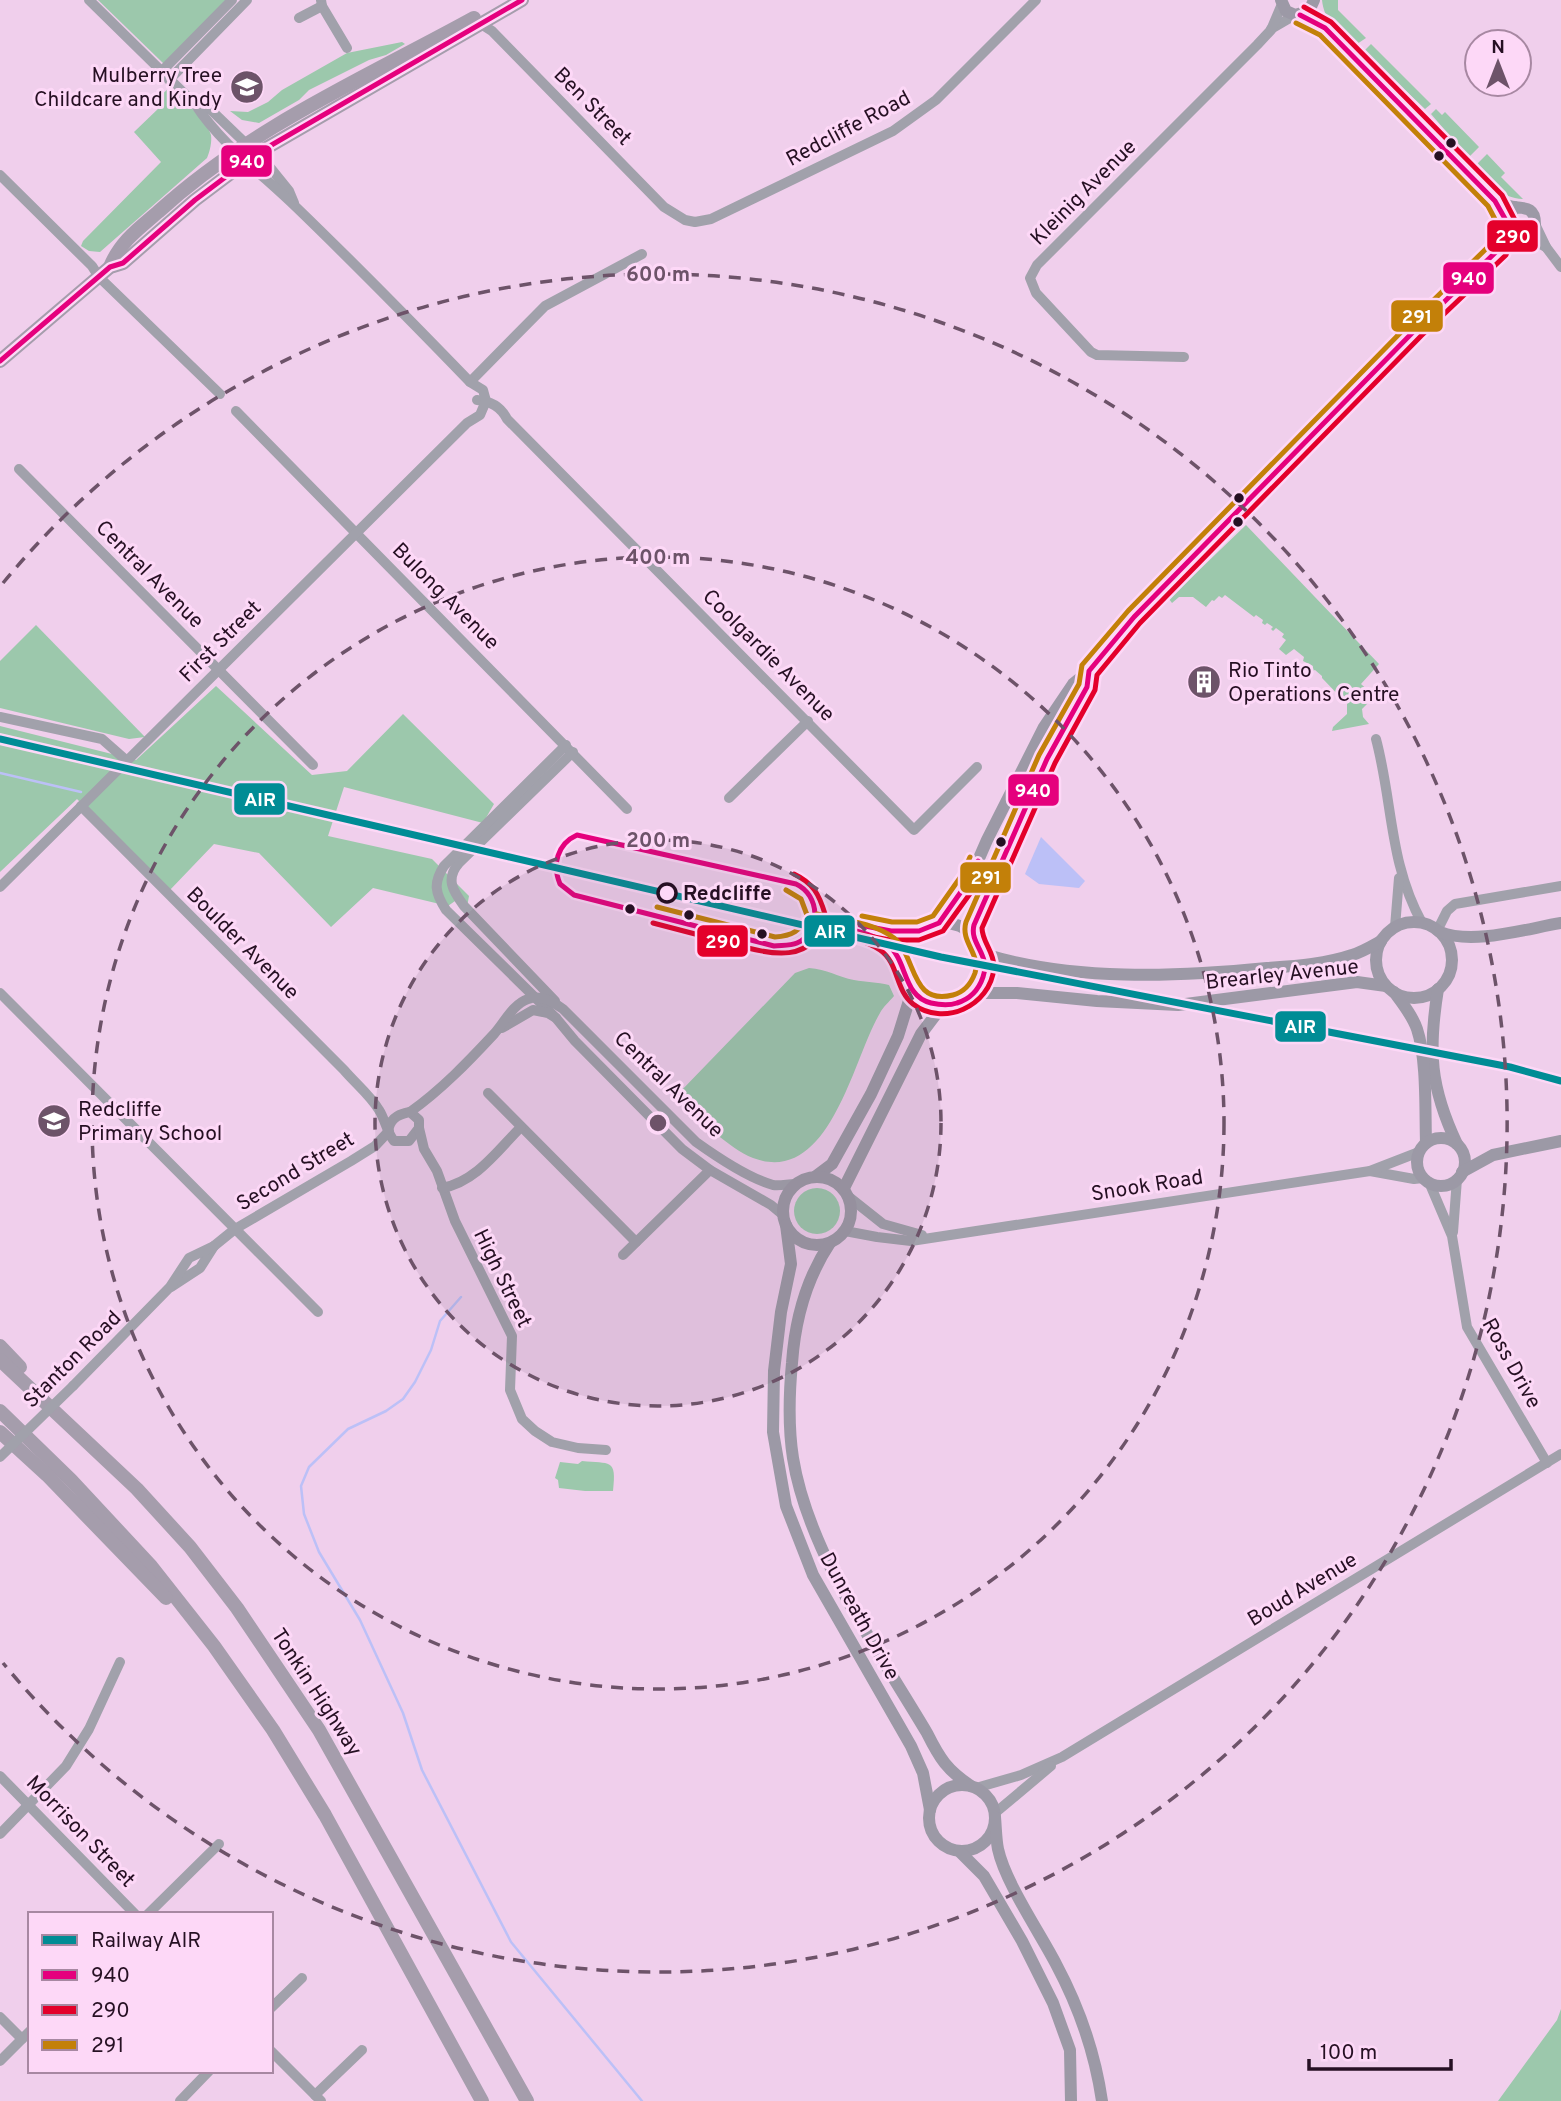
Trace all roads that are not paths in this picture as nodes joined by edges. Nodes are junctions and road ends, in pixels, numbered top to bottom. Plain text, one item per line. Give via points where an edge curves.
1 (89, 0) edge
2 (232, 0) edge
3 (247, 0) edge
4 (505, 0) edge
5 (522, 0) edge
6 (1035, 0) edge
7 (1314, 1) edge
8 (1282, 2) edge
9 (322, 3) edge
10 (1297, 15) junction
11 (299, 18) dead end
12 (477, 21) junction
13 (1325, 28) junction
14 (1270, 30) junction
15 (347, 48) dead end
16 (161, 72) junction
17 (169, 80) junction
18 (240, 146) junction
19 (252, 157) junction
20 (0, 175) edge
21 (1495, 201) junction
22 (1516, 207) junction
23 (685, 220) joint
24 (1508, 222) junction
25 (1535, 224) junction
26 (1521, 234) junction
27 (1546, 247) junction
28 (1499, 249) junction
29 (642, 254) dead end
30 (1561, 267) edge
31 (105, 272) junction
32 (1184, 357) dead end
33 (0, 361) edge
34 (470, 382) junction
35 (220, 394) dead end
36 (482, 404) junction
37 (236, 411) dead end
38 (19, 469) dead end
39 (356, 532) junction
40 (218, 670) junction
41 (1089, 671) junction
42 (0, 717) edge
43 (808, 721) junction
44 (1376, 739) dead end
45 (569, 748) junction
46 (127, 761) junction
47 (313, 765) dead end
48 (977, 767) dead end
49 (729, 798) dead end
50 (81, 806) junction
51 (628, 809) dead end
52 (1399, 870) junction
53 (1561, 886) edge
54 (0, 887) edge
55 (1561, 914) edge
56 (939, 923) junction
57 (1422, 923) junction
58 (1561, 923) edge
59 (1395, 928) junction
60 (1438, 931) junction
61 (1515, 931) junction
62 (973, 934) junction
63 (1381, 941) junction
64 (984, 954) junction
65 (502, 965) junction
66 (528, 975) junction
67 (1390, 989) junction
68 (1438, 989) junction
69 (912, 990) junction
70 (0, 993) edge
71 (973, 993) junction
72 (533, 997) junction
73 (943, 1005) junction
74 (563, 1009) junction
75 (524, 1011) junction
76 (556, 1018) junction
77 (488, 1093) dead end
78 (433, 1096) junction
79 (378, 1107) junction
80 (410, 1112) junction
81 (397, 1116) junction
82 (419, 1124) junction
83 (521, 1127) junction
84 (391, 1133) junction
85 (406, 1141) junction
86 (1561, 1141) edge
87 (1457, 1144) junction
88 (1423, 1147) junction
89 (424, 1149) junction
90 (710, 1170) junction
91 (1370, 1171) junction
92 (816, 1176) junction
93 (1460, 1176) junction
94 (1426, 1180) junction
95 (795, 1184) junction
96 (442, 1188) junction
97 (846, 1193) junction
98 (784, 1220) junction
99 (236, 1229) junction
100 (845, 1231) junction
101 (1452, 1236) junction
102 (930, 1237) junction
103 (636, 1242) junction
104 (830, 1243) junction
105 (623, 1255) dead end
106 (318, 1312) dead end
107 (0, 1346) edge
108 (0, 1360) edge
109 (0, 1411) edge
110 (0, 1432) edge
111 (95, 1448) junction
112 (607, 1450) dead end
113 (1561, 1454) edge
114 (0, 1457) edge
115 (1546, 1463) junction
116 (214, 1646) junction
117 (120, 1662) dead end
118 (1062, 1757) junction
119 (0, 1776) edge
120 (974, 1787) junction
121 (29, 1804) junction
122 (930, 1810) junction
123 (995, 1815) junction
124 (0, 1834) edge
125 (219, 1844) dead end
126 (959, 1851) junction
127 (133, 1912) edge
128 (150, 1912) edge
129 (302, 1978) dead end
130 (461, 1984) junction
131 (273, 2006) edge
132 (0, 2017) edge
133 (26, 2035) edge
134 (362, 2050) dead end
135 (273, 2053) edge
136 (0, 2061) edge
137 (207, 2073) edge
138 (318, 2098) edge
139 (180, 2101) edge
140 (482, 2101) edge
141 (527, 2101) edge
142 (538, 2101) edge
143 (1071, 2101) edge
144 (1102, 2101) edge

1 - 16 street, Coolgardie Avenue
2 - 16 street
3 - 17 street
4 - 12 highway
5 - 12 highway
6 - 23 street, Redcliffe Road via 936,100 893,131 724,214 705,221
7 - 10 main road via 1309,11
7 - 13 main road
8 - 10 main road via 1286,11
8 - 14 street, Kleinig Avenue
9 - 11 street
9 - 15 street
10 - 13 main road
10 - 14 street, Kleinig Avenue
12 - 18 highway via 336,90
12 - 19 highway
12 - 23 street, Ben Street via 664,207
13 - 21 main road
14 - 32 street, Kleinig Avenue via 1037,265 1030,278 1036,293 1091,352
16 - 17 street, Coolgardie Avenue
17 - 18 street, Coolgardie Avenue
18 - 19 street, Coolgardie Avenue
18 - 31 highway via 139,228 117,250
19 - 31 highway
19 - 34 street, Coolgardie Avenue
20 - 31 street via 92,266
21 - 22 main road
21 - 24 main road
22 - 24 main road
22 - 25 main road via 1531,210
24 - 26 main road
24 - 28 main road
25 - 26 main road
25 - 27 street
26 - 27 street
26 - 28 main road
27 - 30 street
28 - 41 main road via 1142,608
29 - 34 street via 544,306
31 - 33 highway
31 - 35 street
34 - 36 street, Coolgardie Avenue via 486,394
36 - 39 street, First Street via 480,415
36 - 43 street, Coolgardie Avenue via 507,419
37 - 39 street, Bulong Avenue
38 - 40 street, Central Avenue
39 - 40 street, First Street
39 - 45 street, Bulong Avenue
40 - 46 street, First Street
40 - 47 street, Central Avenue
41 - 56 main road via 1073,684 1044,727 970,879
41 - 62 main road via 1087,687 1047,759
42 - 46 street via 102,739
43 - 48 street, Coolgardie Avenue via 914,830
43 - 49 street
44 - 52 street
45 - 51 street, Bulong Avenue
45 - 65 street, Central Avenue via 444,866 436,883 446,910
45 - 66 street, Central Avenue via 458,863 450,878 464,906
46 - 50 street, First Street
50 - 54 street, First Street
50 - 79 street, Boulder Avenue
52 - 57 street
52 - 59 street
53 - 60 street via 1451,906
55 - 61 main road
56 - 62 main road via 951,923
56 - 69 main road via 921,930 907,944 902,963
57 - 59 main road
57 - 60 main road
58 - 61 main road
59 - 63 main road
60 - 61 main road via 1462,938
60 - 68 main road via 1449,947 1451,964
62 - 64 main road
63 - 64 main road, Brearley Avenue via 1352,955 1208,974 1143,975 1042,967
63 - 67 main road via 1376,964
64 - 71 main road via 985,968
65 - 72 street, Central Avenue
65 - 75 street, Central Avenue
66 - 72 street
66 - 74 street, Central Avenue
67 - 68 main road via 1416,998
67 - 71 main road, Brearley Avenue via 1357,982 1178,1005
67 - 88 main road via 1408,1010 1418,1032
68 - 87 main road via 1432,1037 1434,1079
69 - 73 main road
69 - 92 main road via 898,1036 871,1094 832,1164
70 - 99 street
71 - 73 main road
72 - 74 street, Central Avenue
72 - 75 street
72 - 76 street, Central Avenue
73 - 97 main road via 920,1034
74 - 95 street, Central Avenue via 696,1142 758,1178 775,1185
75 - 76 street
75 - 78 street via 496,1032
76 - 90 street, Central Avenue via 682,1149
77 - 83 street
78 - 80 street
78 - 82 street
79 - 81 street, Boulder Avenue
79 - 84 street, Boulder Avenue
80 - 81 street
80 - 82 street
81 - 84 street, Second Street
82 - 85 street via 416,1135
82 - 89 street, High Street
83 - 96 street via 471,1177
83 - 103 street
84 - 85 street
84 - 99 street, Second Street
85 - 89 street
86 - 93 main road via 1493,1154
87 - 88 main road via 1438,1138
87 - 93 main road via 1464,1154
88 - 91 street, Snook Road
88 - 94 main road via 1417,1165
89 - 96 street, High Street
90 - 98 street, Central Avenue via 752,1193
90 - 103 street
91 - 94 street, Snook Road
91 - 102 street, Snook Road
92 - 95 main road
92 - 97 main road via 827,1177
93 - 94 main road via 1443,1185
93 - 101 street, Ross Drive
94 - 101 street, Ross Drive
95 - 98 main road via 785,1198
96 - 112 street, High Street via 512,1336 510,1390 522,1419 552,1442
97 - 100 main road via 852,1214
97 - 102 street, Snook Road via 883,1224
98 - 104 main road via 799,1240
98 - 122 main road, Dunreath Drive via 791,1264 774,1371 774,1432 786,1506 813,1575 911,1746 923,1773
99 - 106 street
99 - 114 street, Stanton Road, bridge via 214,1246 200,1268 170,1287
100 - 102 street, Snook Road via 911,1241
100 - 104 main road
101 - 115 street, Ross Drive via 1467,1326
103 - 105 street
104 - 120 main road, Dunreath Drive via 816,1264 794,1339 789,1422 793,1460 824,1553 939,1758
107 - 111 highway
108 - 111 highway, Tonkin Highway
109 - 116 highway via 151,1566
110 - 116 highway
111 - 130 highway, Tonkin Highway via 190,1547 237,1608 319,1730
113 - 115 street, Boud Avenue
115 - 118 street, Boud Avenue
116 - 140 highway via 325,1815
117 - 121 street via 78,1749
118 - 120 street, Boud Avenue via 1021,1775
118 - 123 street, Boud Avenue
119 - 121 street, Morrison Street
120 - 122 main road via 961,1785 941,1792
120 - 123 main road via 989,1798
121 - 124 street
121 - 127 street, Morrison Street
122 - 126 main road via 929,1822 939,1842
123 - 126 main road via 988,1838 970,1850
123 - 144 main road via 998,1850 1079,2013
125 - 128 street
126 - 143 main road via 984,1876 1053,2003 1070,2050
129 - 131 street
130 - 141 highway, Tonkin Highway
130 - 142 highway
132 - 133 street
133 - 136 street
134 - 138 street
135 - 138 street
137 - 139 street

